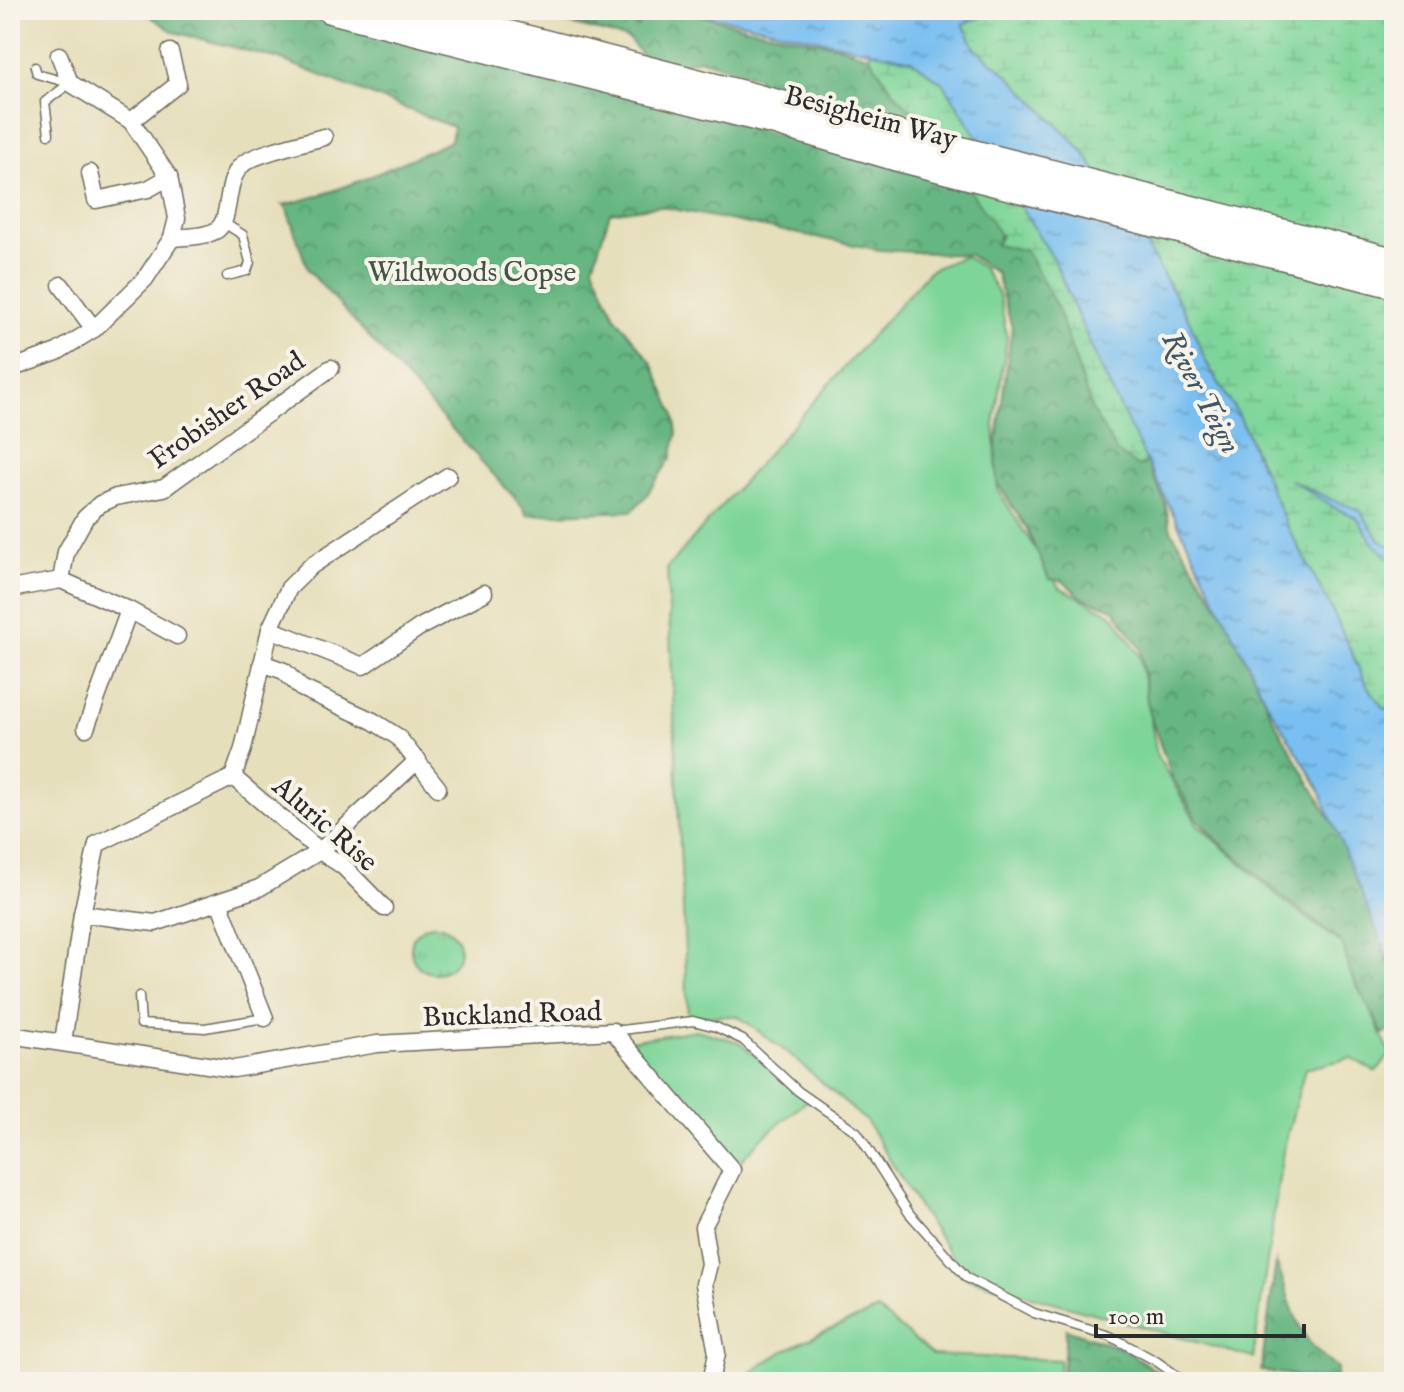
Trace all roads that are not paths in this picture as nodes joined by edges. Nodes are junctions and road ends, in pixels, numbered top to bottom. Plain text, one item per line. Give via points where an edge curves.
1 (330, 10) edge
2 (415, 10) edge
3 (170, 52) dead end
4 (59, 55) dead end
5 (35, 67) dead end
6 (70, 83) junction
7 (131, 121) junction
8 (49, 134) dead end
9 (324, 137) dead end
10 (900, 146) junction
11 (90, 173) dead end
12 (169, 177) junction
13 (224, 223) junction
14 (172, 238) junction
15 (1394, 261) edge
16 (227, 276) dead end
17 (61, 285) dead end
18 (1394, 285) edge
19 (94, 329) junction
20 (331, 368) dead end
21 (10, 369) edge
22 (448, 476) dead end
23 (61, 580) junction
24 (10, 589) edge
25 (484, 593) dead end
26 (129, 610) junction
27 (270, 629) junction
28 (177, 636) dead end
29 (262, 663) junction
30 (86, 728) dead end
31 (418, 760) junction
32 (233, 777) junction
33 (438, 788) dead end
34 (320, 851) junction
35 (219, 902) junction
36 (384, 908) dead end
37 (82, 914) junction
38 (139, 996) dead end
39 (265, 1018) joint
40 (613, 1031) junction
41 (10, 1035) edge
42 (63, 1042) junction
43 (711, 1382) edge
44 (1186, 1382) edge

1 - 10 highway, Besigheim Way via 779,123
2 - 10 highway, Besigheim Way via 777,101
3 - 7 street via 178,84
4 - 6 street
5 - 6 lane via 37,74
6 - 7 street
6 - 8 lane via 45,102
7 - 12 street
9 - 13 street via 245,161 228,188
10 - 15 highway, Besigheim Way
10 - 18 highway, Besigheim Way
11 - 12 street via 96,200 148,189
12 - 14 street via 177,218
13 - 14 street via 215,232
13 - 16 lane via 243,235 250,262 247,271
14 - 19 street via 145,279
17 - 19 street
19 - 21 street via 57,352
20 - 23 street, Frobisher Road via 164,488 100,504 85,518 66,552
22 - 27 street via 311,566 289,588
23 - 24 street
23 - 26 street
25 - 27 street via 363,666
26 - 28 street
26 - 30 street
27 - 29 street
29 - 31 street via 284,671 301,688 373,721 398,737
29 - 32 street
31 - 33 street
31 - 34 street
32 - 34 street, Aluric Rise
32 - 37 street via 97,844
34 - 35 street via 259,888
34 - 36 street, Aluric Rise via 343,866
35 - 37 street via 155,923
35 - 39 street
37 - 42 street
38 - 39 lane via 141,1024 205,1028
40 - 42 street, Buckland Road via 377,1044 234,1069
40 - 43 street, Buckland Road via 732,1170 703,1227 709,1264 704,1284 717,1353
40 - 44 lane via 693,1021 743,1040 798,1091 857,1132 909,1213 967,1278 1034,1313 1110,1336
41 - 42 street, Buckland Road

